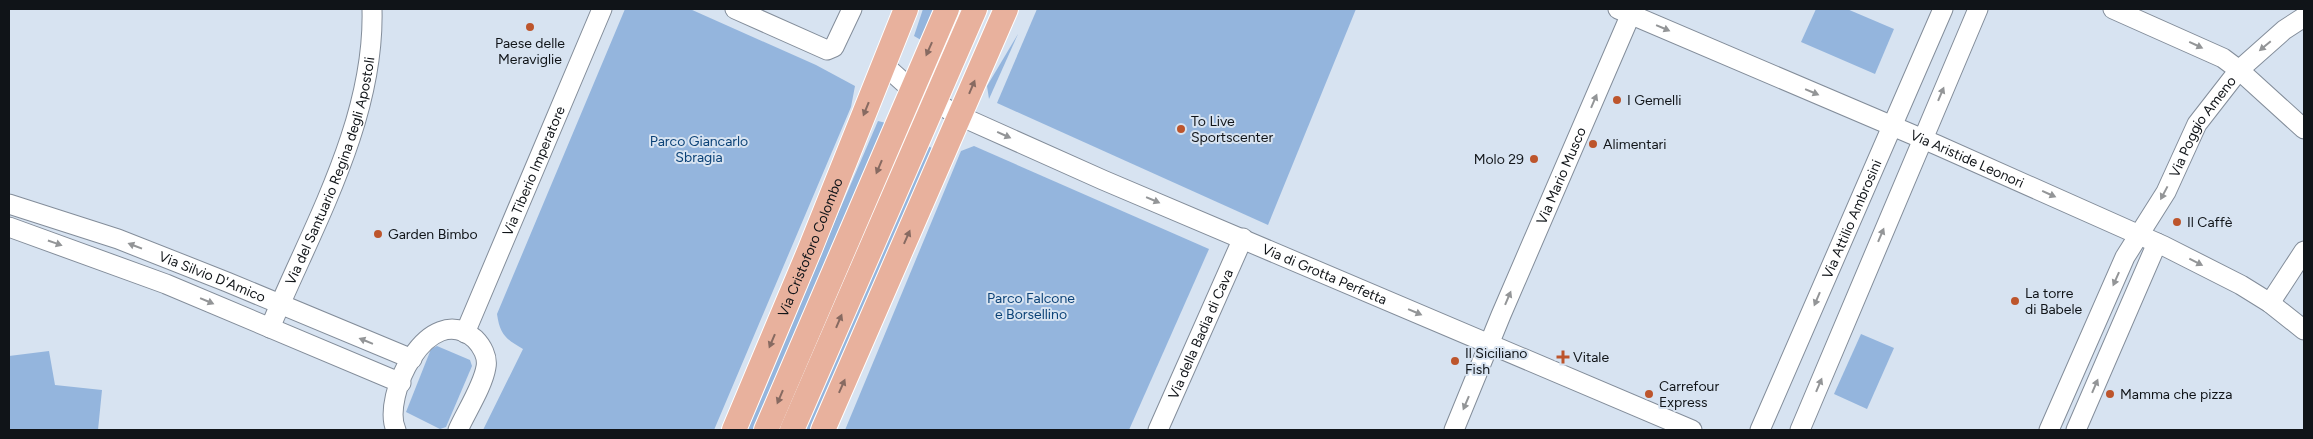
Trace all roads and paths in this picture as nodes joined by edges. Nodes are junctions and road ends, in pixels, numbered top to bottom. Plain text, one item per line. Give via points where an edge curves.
1 (372, 9) edge
2 (602, 9) edge
3 (735, 9) edge
4 (852, 9) edge
5 (906, 9) edge
6 (947, 9) edge
7 (975, 9) edge
8 (1943, 9) edge
9 (1978, 9) edge
10 (2113, 9) edge
11 (1627, 10) edge
12 (1004, 12) edge
13 (2155, 17) edge
14 (2304, 17) edge
15 (954, 57) junction
16 (883, 64) junction
17 (2239, 70) junction
18 (912, 90) junction
19 (934, 103) junction
20 (960, 116) junction
21 (1892, 126) junction
22 (2304, 128) edge
23 (1922, 139) junction
24 (9, 204) edge
25 (9, 228) edge
26 (2138, 236) junction
27 (1243, 238) junction
28 (2157, 243) junction
29 (2304, 251) edge
30 (2125, 257) junction
31 (2147, 266) junction
32 (2270, 303) junction
33 (280, 304) junction
34 (270, 328) junction
35 (2304, 330) edge
36 (465, 333) junction
37 (1491, 344) junction
38 (412, 359) junction
39 (401, 383) junction
40 (396, 430) edge
41 (458, 430) edge
42 (734, 430) edge
43 (766, 430) edge
44 (792, 430) edge
45 (823, 430) edge
46 (1158, 430) edge
47 (1454, 430) edge
48 (1692, 430) edge
49 (1760, 430) edge
50 (1800, 430) edge
51 (2049, 430) edge
52 (2076, 430) edge

1 - 33 street, Via del Santuario Regina degli Apostoli via 369,56 354,123 334,180
2 - 36 street, Via Tiberio Imperatore
3 - 4 street via 827,50 834,47
5 - 16 main road, Via Cristoforo Colombo
6 -> 18 main road
7 - 15 main road
8 - 21 street, Via Attilio Ambrosini
23 -> 9 street
10 - 13 street
11 -> 21 street, Via Aristide Leonori
37 -> 11 street, Via Mario Musco
12 - 15 main road
20 -> 12 main road
13 -> 17 street
14 -> 17 street, Via Poggio Ameno
15 - 19 main road
16 - 18 street
16 -> 42 main road, Via Cristoforo Colombo
17 - 22 street
17 -> 26 street, Via Poggio Ameno via 2197,124 2166,192
18 - 19 street
18 -> 43 main road
19 - 20 street
44 -> 19 main road
20 -> 27 street, Via di Grotta Perfetta
45 -> 20 main road
21 - 23 street, Via Aristide Leonori
21 -> 49 street, Via Attilio Ambrosini
23 -> 26 street, Via Aristide Leonori
50 -> 23 street
33 -> 24 street, Via Silvio D'Amico via 118,240
25 -> 34 street, Via Silvio D'Amico via 132,271
26 - 28 street, Via Aristide Leonori
26 - 30 street, Via Poggio Ameno
27 -> 37 street, Via di Grotta Perfetta
27 - 46 street, Via della Badia di Cava
28 - 31 street
28 -> 32 street, Via Aristide Leonori
29 - 32 street
30 - 31 street
30 -> 51 street, Via Poggio Ameno
52 -> 31 street
32 - 35 street, Via Aristide Leonori
33 - 34 street, Via del Santuario Regina degli Apostoli
38 -> 33 street, Via Silvio D'Amico
34 - 39 street, Via Silvio D'Amico
36 - 38 street via 451,329 437,332
36 - 41 street via 480,344 487,364
37 -> 47 street, Via Mario Musco
37 - 48 street, Via di Grotta Perfetta
38 - 39 street
39 - 40 street via 393,406

